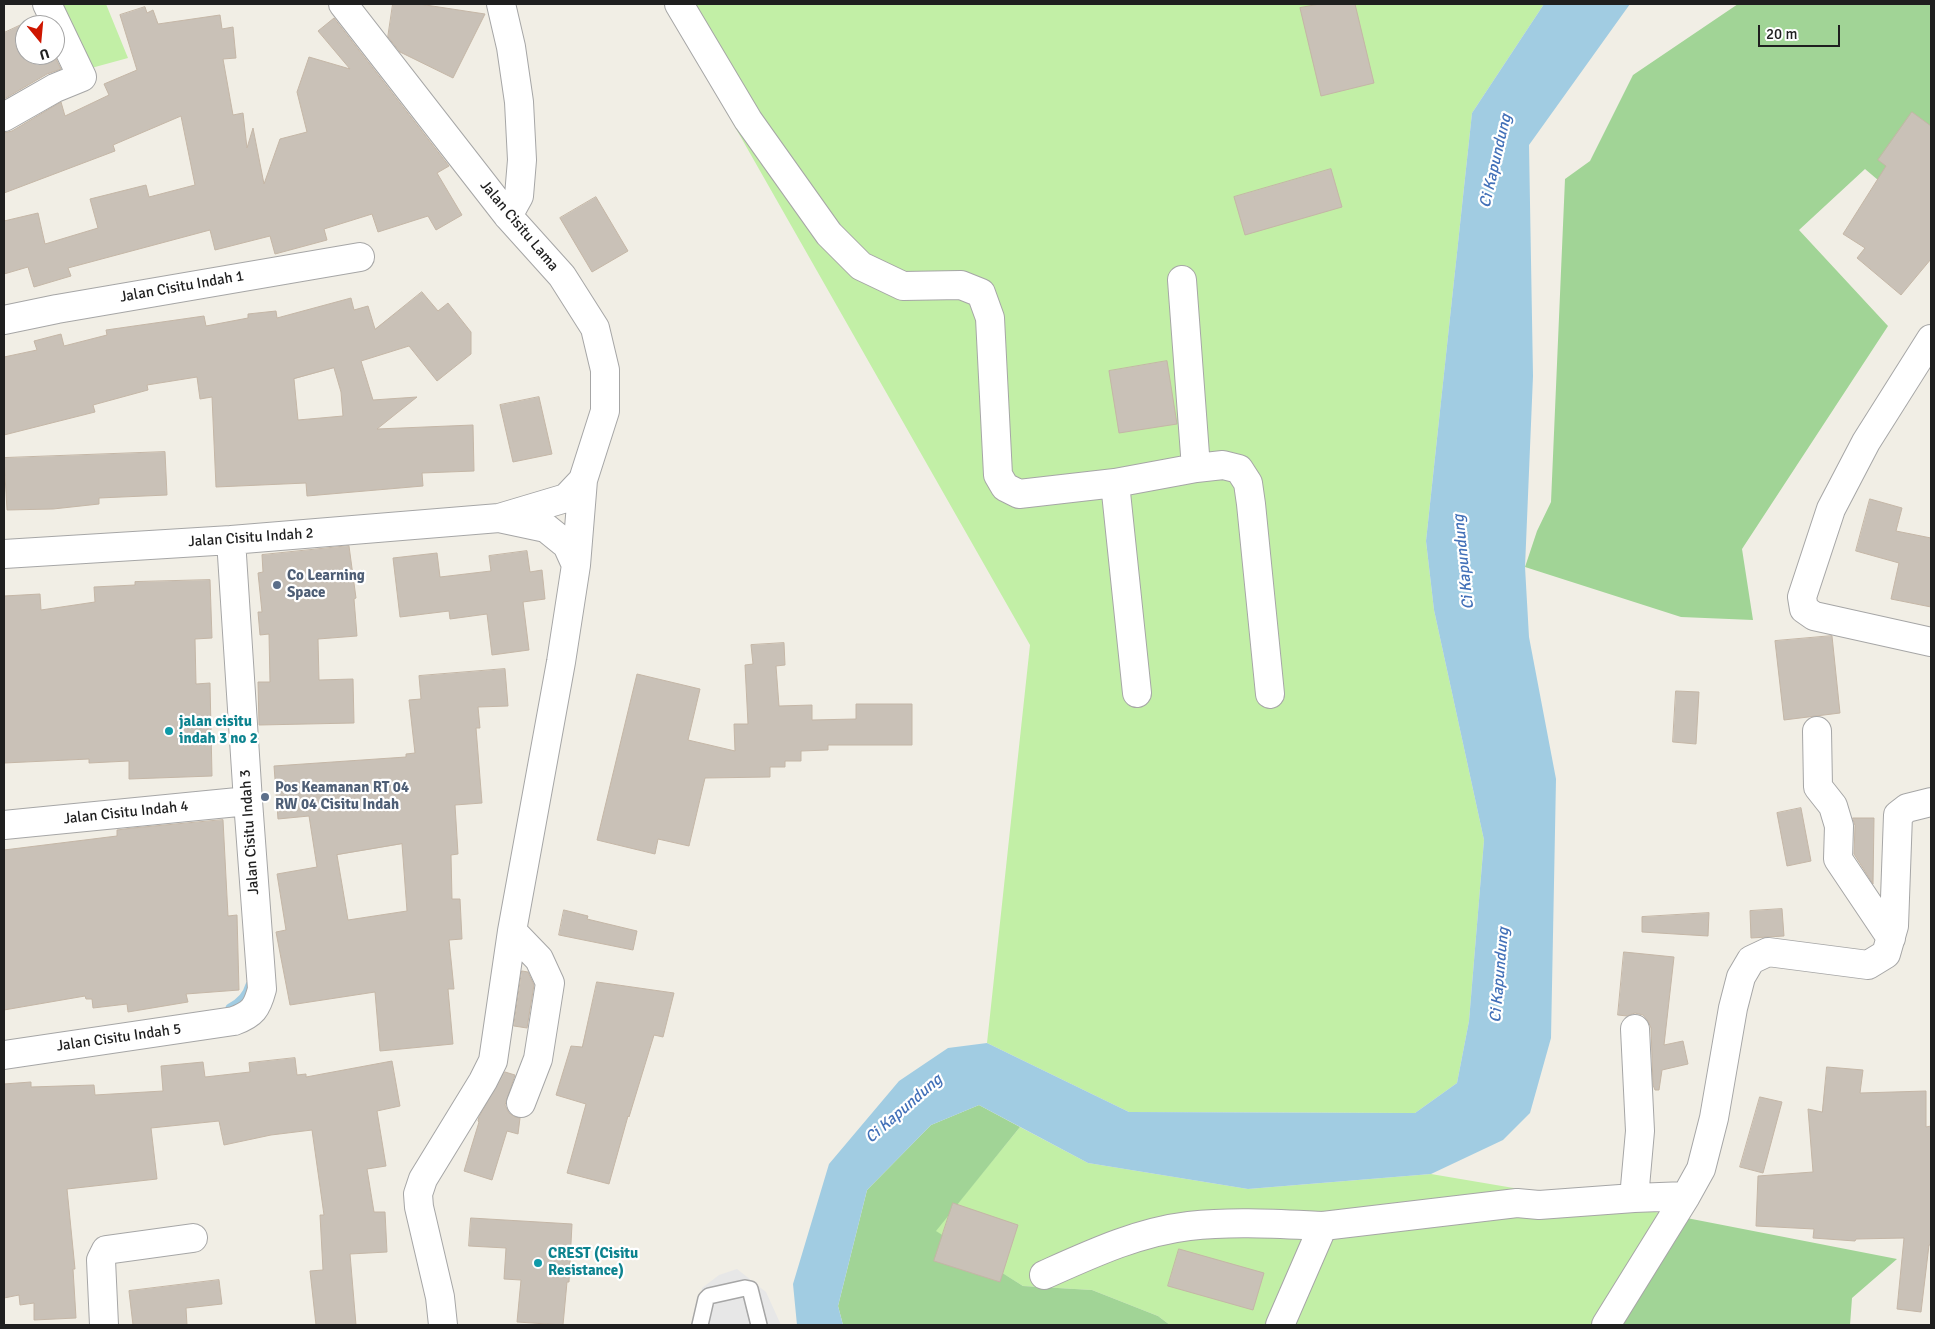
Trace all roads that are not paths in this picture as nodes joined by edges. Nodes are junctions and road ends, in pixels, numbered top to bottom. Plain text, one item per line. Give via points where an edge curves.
1 (47, 4) edge
2 (344, 4) edge
3 (501, 4) edge
4 (679, 4) edge
5 (4, 117) edge
6 (508, 216) junction
7 (360, 257) dead end
8 (1182, 280) dead end
9 (4, 320) edge
10 (1931, 339) edge
11 (1196, 468) junction
12 (583, 480) junction
13 (1115, 483) junction
14 (499, 518) junction
15 (231, 540) junction
16 (4, 554) edge
17 (576, 565) junction
18 (1931, 642) edge
19 (1137, 693) dead end
20 (1270, 694) dead end
21 (1818, 731) dead end
22 (248, 801) junction
23 (1931, 802) edge
24 (4, 825) edge
25 (512, 931) junction
26 (1891, 938) junction
27 (234, 1021) joint
28 (1635, 1029) dead end
29 (4, 1055) edge
30 (521, 1102) dead end
31 (1686, 1196) junction
32 (1634, 1198) junction
33 (1323, 1226) junction
34 (193, 1238) dead end
35 (1044, 1275) dead end
36 (104, 1325) edge
37 (443, 1325) edge
38 (700, 1325) edge
39 (759, 1325) edge
40 (1280, 1325) edge
41 (1606, 1325) edge

1 - 5 street via 82,77 55,88
2 - 6 street, Jalan Cisitu Lama
3 - 6 street via 519,102 522,160 519,196
4 - 13 street via 748,120 829,234 861,266 904,286 961,285 981,292 990,318 998,475 1005,487 1018,494
6 - 12 street, Jalan Cisitu Lama via 562,276 595,328 604,370 604,410
7 - 9 street, Jalan Cisitu Indah 1
8 - 11 street
10 - 18 street via 1866,442 1831,509 1802,597 1804,609 1814,616
11 - 13 street
11 - 20 street via 1222,465 1238,469 1248,483
12 - 14 street via 566,498
12 - 17 street
13 - 19 street
14 - 15 street, Jalan Cisitu Indah 2
14 - 17 street via 546,528 567,545
15 - 16 street, Jalan Cisitu Indah 2
15 - 22 street, Jalan Cisitu Indah 3
17 - 25 street
21 - 26 street via 1818,787 1833,806 1839,826 1838,859
22 - 24 street, Jalan Cisitu Indah 4
22 - 27 street, Jalan Cisitu Indah 3 via 262,989 258,1003 249,1015
23 - 26 street via 1907,808 1898,816
25 - 30 street via 539,959 550,983 538,1058
25 - 37 street via 493,1061 423,1179 418,1194
26 - 31 street via 1886,954 1868,965 1768,952 1751,960 1741,977 1733,1008 1714,1118 1701,1169
27 - 29 street, Jalan Cisitu Indah 5
28 - 32 street via 1640,1131
31 - 32 street
31 - 41 street
32 - 33 street via 1539,1205 1517,1203
33 - 35 street via 1223,1223 1187,1226 1144,1235
33 - 40 street
34 - 36 street via 106,1250 101,1260
38 - 39 lane via 709,1296 745,1288 750,1290

